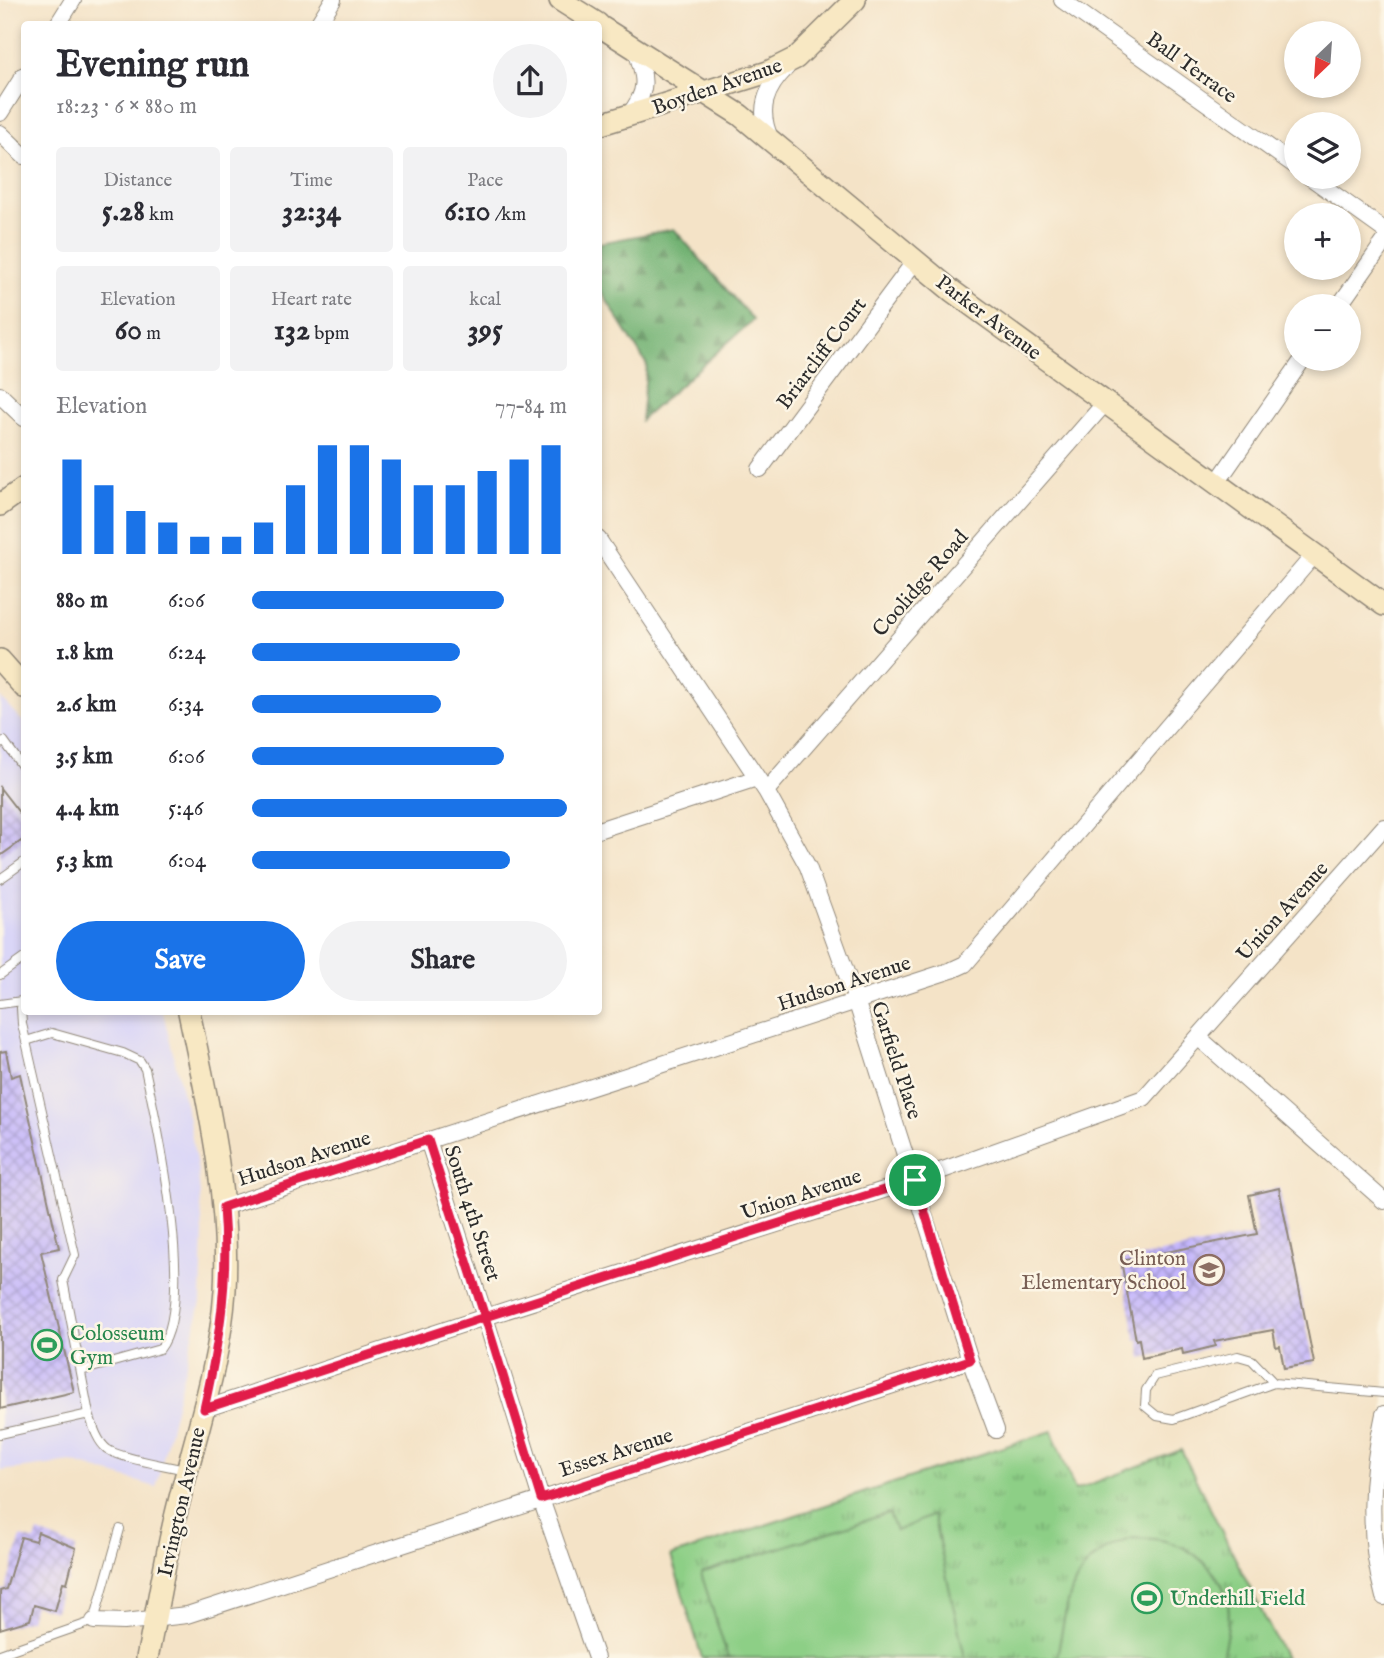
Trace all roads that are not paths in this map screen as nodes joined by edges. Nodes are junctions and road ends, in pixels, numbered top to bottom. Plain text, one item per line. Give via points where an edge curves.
1 (74, 0) edge
2 (333, 0) edge
3 (560, 0) edge
4 (855, 0) edge
5 (1062, 0) edge
6 (60, 21) edge
7 (320, 21) edge
8 (592, 21) edge
9 (602, 27) edge
10 (635, 48) junction
11 (796, 58) junction
12 (21, 80) edge
13 (704, 92) junction
14 (0, 113) edge
15 (628, 116) junction
16 (602, 124) edge
17 (0, 133) edge
18 (771, 139) junction
19 (21, 153) edge
20 (1284, 158) edge
21 (1327, 189) edge
22 (1384, 230) edge
23 (1384, 242) edge
24 (915, 261) junction
25 (1347, 294) edge
26 (1295, 371) edge
27 (0, 395) edge
28 (1105, 403) junction
29 (21, 415) edge
30 (760, 469) dead end
31 (1216, 484) junction
32 (21, 490) edge
33 (0, 505) edge
34 (602, 545) edge
35 (1314, 555) junction
36 (1382, 599) edge
37 (0, 660) edge
38 (21, 684) edge
39 (0, 744) edge
40 (21, 765) edge
41 (761, 784) junction
42 (1384, 827) edge
43 (602, 829) edge
44 (21, 864) edge
45 (0, 879) edge
46 (21, 960) edge
47 (0, 975) edge
48 (21, 1000) edge
49 (856, 1000) junction
50 (0, 1004) edge
51 (22, 1015) edge
52 (191, 1015) edge
53 (1198, 1037) junction
54 (26, 1041) junction
55 (428, 1140) junction
56 (915, 1180) junction
57 (1384, 1200) edge
58 (223, 1207) junction
59 (485, 1317) junction
60 (970, 1360) junction
61 (81, 1371) junction
62 (1274, 1383) junction
63 (1384, 1393) edge
64 (204, 1409) junction
65 (89, 1414) junction
66 (1384, 1414) edge
67 (996, 1430) dead end
68 (0, 1434) edge
69 (188, 1470) junction
70 (541, 1499) junction
71 (120, 1529) dead end
72 (1384, 1597) edge
73 (155, 1620) junction
74 (94, 1621) junction
75 (0, 1654) edge
76 (147, 1658) edge
77 (596, 1658) edge

1 - 6 street
2 - 7 street
3 - 8 street, Parker Avenue
4 - 11 street, Boyden Avenue
5 - 20 street, Ball Terrace
9 - 10 street, Parker Avenue
10 - 13 street, Parker Avenue
10 - 15 street via 644,90
11 - 13 street, Boyden Avenue via 746,81
11 - 18 street via 774,80 765,101 765,126
12 - 14 street
13 - 15 street, Boyden Avenue
13 - 18 street, Parker Avenue
15 - 16 street, Boyden Avenue
17 - 19 street
18 - 24 street, Parker Avenue
21 - 22 street
23 - 25 street
24 - 28 street, Parker Avenue
24 - 30 street, Briarcliff Court
26 - 31 street
27 - 29 street
28 - 31 street, Parker Avenue
28 - 41 street, Coolidge Road
31 - 35 street, Parker Avenue
32 - 33 street
34 - 41 street, Garfield Place
35 - 36 street, Parker Avenue
35 - 49 street, Hudson Avenue via 965,964
37 - 38 street
39 - 40 lane via 4,741
41 - 43 street
41 - 49 street, Garfield Place via 808,867
42 - 53 street, Union Avenue
44 - 45 lane
46 - 47 lane
48 - 50 lane
49 - 55 street, Hudson Avenue
49 - 56 street, Garfield Place
51 - 54 lane
52 - 58 street, Irvington Avenue
53 - 56 street, Union Avenue via 1144,1098
53 - 57 street
54 - 61 lane via 75,1255 63,1280
54 - 61 lane via 52,1033 140,1061 163,1147 174,1247 168,1339 160,1349
55 - 58 street, Hudson Avenue
55 - 59 street, South 4th Street
56 - 59 street, Union Avenue
56 - 60 street, Garfield Place
58 - 64 street, Irvington Avenue via 222,1319
59 - 64 street, Union Avenue
59 - 70 street, South 4th Street
60 - 67 street, Garfield Place
60 - 70 street, Essex Avenue
61 - 65 lane
62 - 62 lane via 1174,1419 1157,1416 1146,1406 1146,1390 1155,1376 1238,1356 1251,1360
62 - 63 lane
64 - 69 street, Irvington Avenue
65 - 68 lane
65 - 69 lane via 95,1434 107,1449
66 - 72 street via 1371,1520
69 - 73 street, Irvington Avenue
70 - 73 street, Essex Avenue via 187,1615
70 - 77 street, South 4th Street
71 - 74 lane
73 - 74 street
73 - 76 street, Irvington Avenue
74 - 75 lane

